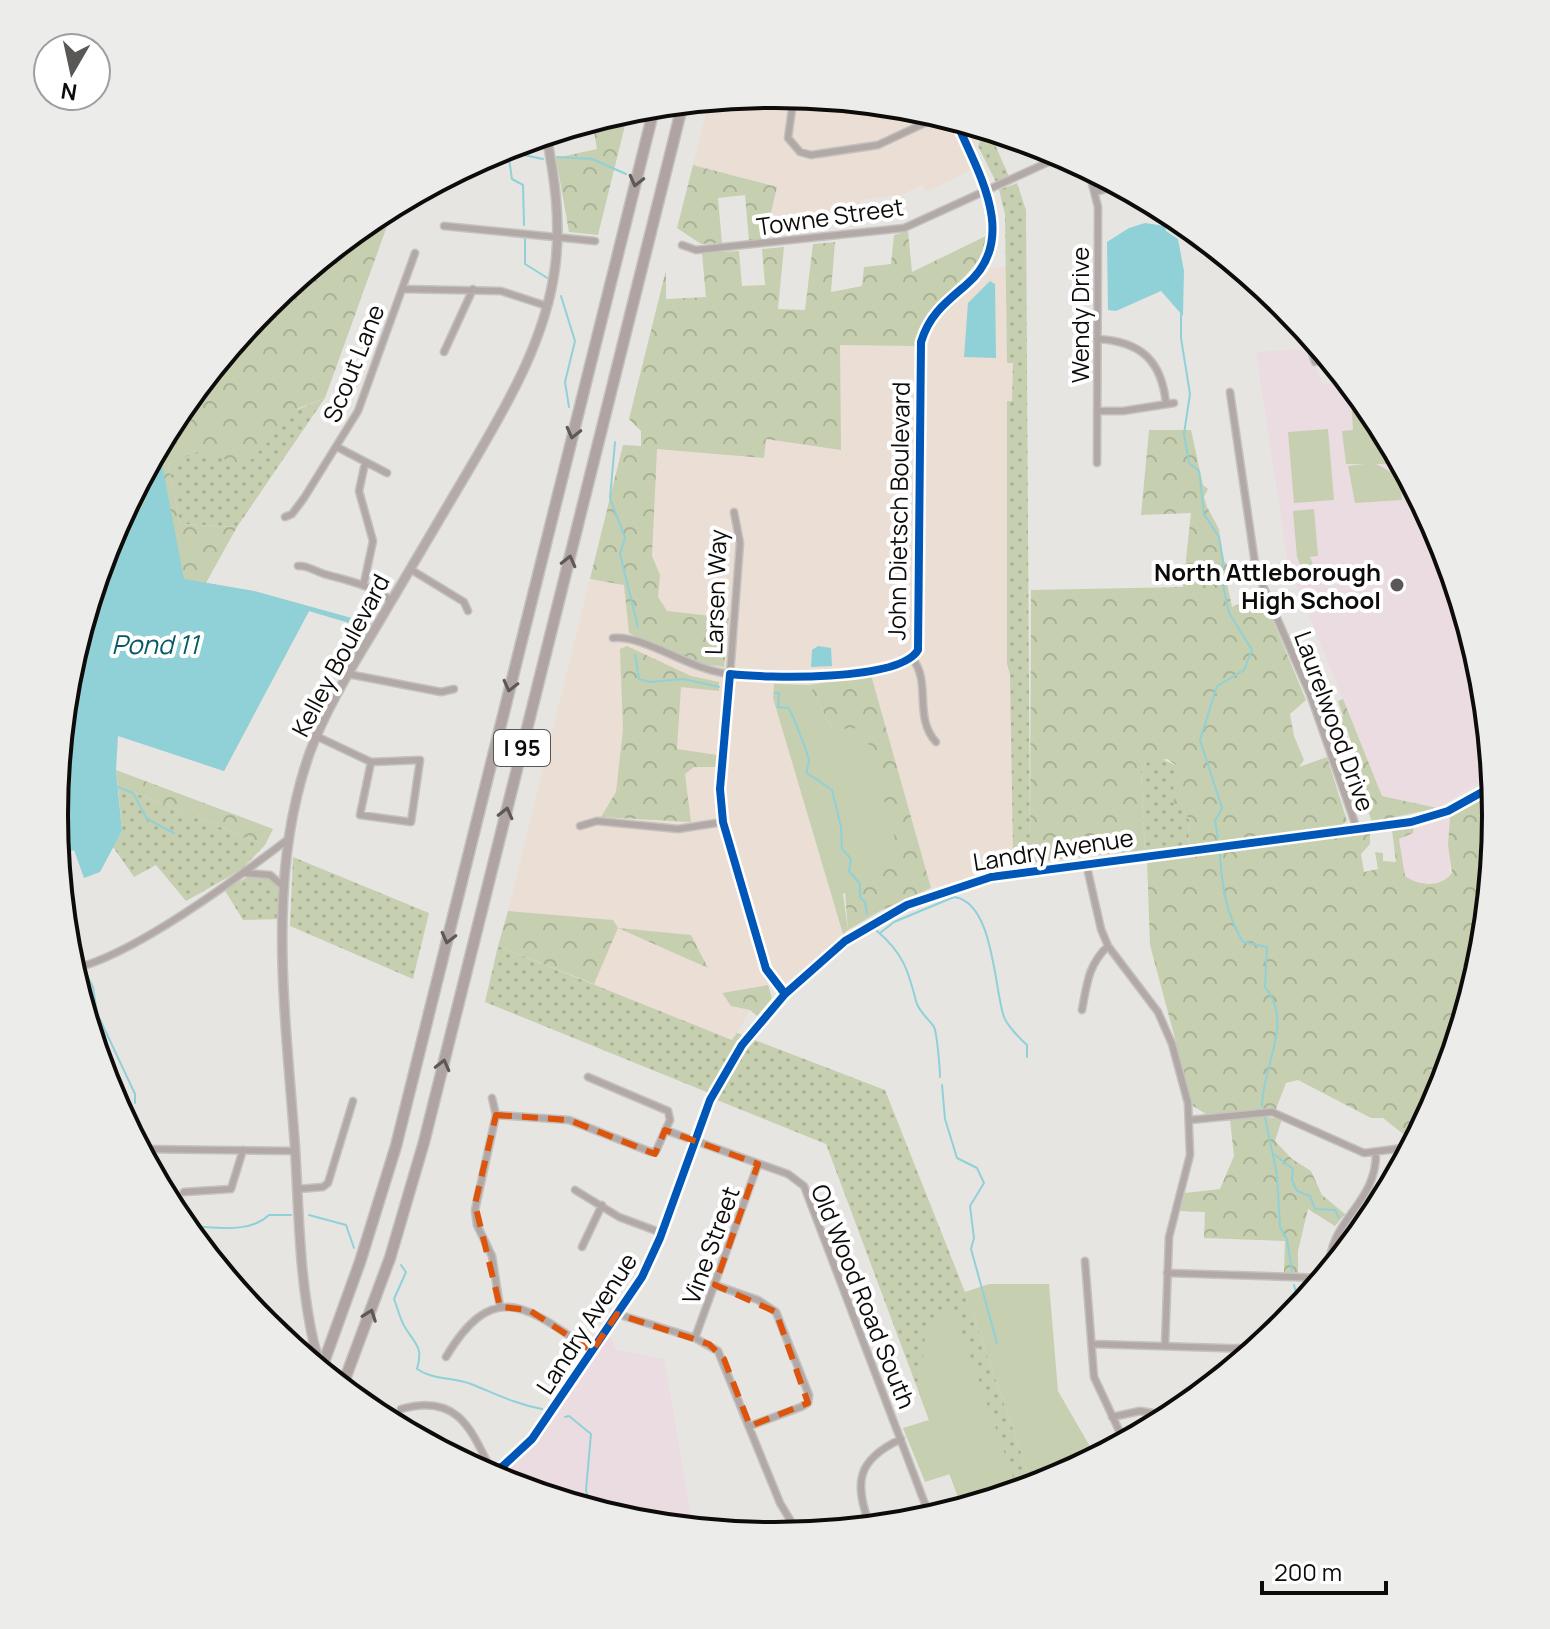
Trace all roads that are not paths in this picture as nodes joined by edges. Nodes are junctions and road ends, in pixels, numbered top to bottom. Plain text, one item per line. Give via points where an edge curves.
1 (792, 108) edge
2 (680, 114) edge
3 (652, 119) edge
4 (924, 124) edge
5 (961, 133) edge
6 (548, 145) edge
7 (1048, 162) edge
8 (1093, 183) edge
9 (1105, 189) edge
10 (985, 191) junction
11 (1096, 192) junction
12 (444, 226) dead end
13 (558, 236) junction
14 (595, 241) dead end
15 (682, 245) dead end
16 (415, 253) dead end
17 (402, 289) junction
18 (473, 289) junction
19 (547, 306) junction
20 (1097, 339) junction
21 (444, 352) dead end
22 (1313, 355) edge
23 (1315, 362) dead end
24 (1230, 392) dead end
25 (1097, 411) junction
26 (337, 447) junction
27 (365, 463) junction
28 (1097, 463) dead end
29 (387, 473) dead end
30 (734, 512) dead end
31 (285, 517) dead end
32 (298, 566) dead end
33 (410, 569) junction
34 (364, 583) junction
35 (390, 603) junction
36 (468, 611) dead end
37 (613, 638) dead end
38 (912, 658) junction
39 (348, 674) junction
40 (730, 674) junction
41 (454, 689) dead end
42 (316, 736) junction
43 (936, 742) dead end
44 (371, 762) junction
45 (1481, 792) edge
46 (723, 822) junction
47 (580, 826) dead end
48 (1357, 829) junction
49 (287, 840) junction
50 (1086, 863) junction
51 (243, 874) junction
52 (284, 887) junction
53 (1108, 946) junction
54 (85, 965) edge
55 (785, 994) junction
56 (1082, 1010) dead end
57 (588, 1077) dead end
58 (492, 1098) dead end
59 (353, 1101) dead end
60 (496, 1115) junction
61 (1190, 1120) junction
62 (665, 1130) junction
63 (695, 1141) junction
64 (153, 1149) edge
65 (1397, 1149) edge
66 (243, 1150) junction
67 (295, 1151) junction
68 (1376, 1152) junction
69 (758, 1164) junction
70 (297, 1189) junction
71 (575, 1190) dead end
72 (184, 1192) dead end
73 (602, 1205) junction
74 (662, 1233) junction
75 (582, 1247) dead end
76 (1331, 1251) edge
77 (1085, 1261) dead end
78 (1167, 1273) junction
79 (1310, 1278) edge
80 (715, 1285) junction
81 (500, 1307) junction
82 (617, 1314) junction
83 (695, 1338) junction
84 (1092, 1344) junction
85 (1165, 1346) junction
86 (1238, 1348) edge
87 (592, 1351) junction
88 (316, 1352) edge
89 (446, 1357) dead end
90 (325, 1359) edge
91 (346, 1376) edge
92 (401, 1409) dead end
93 (1151, 1413) edge
94 (1112, 1417) junction
95 (750, 1426) junction
96 (1119, 1432) edge
97 (901, 1439) junction
98 (484, 1459) edge
99 (499, 1466) edge
100 (926, 1505) edge
101 (866, 1515) edge
102 (791, 1521) edge

1 - 4 street via 788,138 800,152 811,155 878,145
91 -> 2 highway, I 95 via 385,1273 424,1142
3 -> 90 highway, I 95 via 396,1146
5 - 10 street, John Dietsch Boulevard
6 - 13 main road, Kelley Boulevard
7 - 10 street, Towne Street
8 - 11 street, Wendy Drive
9 - 11 street
10 - 15 street, Towne Street via 911,226 885,232 696,250
10 - 38 street, John Dietsch Boulevard via 994,220 989,253 973,279 940,306 921,342 920,636
11 - 20 street, Wendy Drive
12 - 13 street
13 - 14 street
13 - 19 main road, Kelley Boulevard
16 - 17 street, Scout Lane
17 - 18 street
17 - 26 street, Scout Lane via 358,411
18 - 19 street via 508,292
18 - 21 street
19 - 33 main road, Kelley Boulevard via 509,399
20 - 25 street, Wendy Drive
20 - 25 street via 1120,340 1147,354 1170,404
22 - 23 street
24 - 48 street, Laurelwood Drive via 1256,570 1310,694
25 - 28 street, Wendy Drive
26 - 27 street
26 - 31 street, Scout Lane
27 - 29 street
27 - 34 street via 359,491 373,541
30 - 40 street, Larsen Way via 740,543
32 - 34 street
33 - 35 main road, Kelley Boulevard
33 - 36 street via 464,602
34 - 35 street
35 - 39 main road, Kelley Boulevard
37 - 40 street, John Dietsch Boulevard via 633,639 704,671
38 - 40 street, John Dietsch Boulevard via 810,679
38 - 43 street via 920,668 926,731
39 - 41 street via 441,692
39 - 42 main road, Kelley Boulevard
40 - 46 street via 720,789
42 - 44 street
42 - 49 main road, Kelley Boulevard
44 - 44 street via 420,760 411,822 360,815
45 - 48 street, Landry Avenue via 1430,817
46 - 47 street via 678,829 597,821
46 - 55 street via 766,969
48 - 50 street, Landry Avenue
49 - 51 street
49 - 52 main road, Kelley Boulevard
50 - 53 street
50 - 55 street, Landry Avenue via 991,877 916,901 845,941
51 - 52 street via 270,875
51 - 54 street via 118,952
52 - 67 main road, Kelley Boulevard
53 - 56 street via 1089,972
53 - 61 street via 1158,1012 1172,1044
55 - 63 street, Landry Avenue via 742,1045 710,1100
57 - 62 street via 669,1113
58 - 60 street
59 - 70 street via 328,1183
60 - 62 street via 569,1120 654,1152
60 - 81 street via 475,1210 492,1256
61 - 68 street via 1272,1112 1353,1150
61 - 78 street via 1190,1155 1169,1237
62 - 63 street, Old Wood Road South
63 - 69 street, Old Wood Road South
63 - 74 street, Landry Avenue
64 - 66 street
65 - 68 street
66 - 67 street
66 - 72 street via 231,1189
67 - 70 main road, Kelley Boulevard
68 - 76 street via 1370,1188 1333,1238
69 - 80 street, Vine Street
69 - 97 street, Old Wood Road South via 804,1186
70 - 88 main road, Kelley Boulevard, bridge via 304,1302
71 - 73 street
73 - 74 street
73 - 75 street
74 - 82 street, Landry Avenue
77 - 84 street
78 - 79 street
78 - 85 street
80 - 83 street, Vine Street
80 - 95 street via 776,1312 809,1395 801,1407
81 - 87 street via 529,1310
81 - 89 street via 469,1322
82 - 83 street
82 - 87 street, Landry Avenue
83 - 95 street via 724,1359
84 - 85 street
84 - 94 street via 1096,1387
85 - 86 street
87 - 99 street, Landry Avenue via 532,1439
92 - 98 street via 430,1404 459,1416
93 - 94 street
94 - 96 street
95 - 102 street
97 - 100 street, Old Wood Road South
97 - 101 street via 874,1455 863,1471 859,1495

